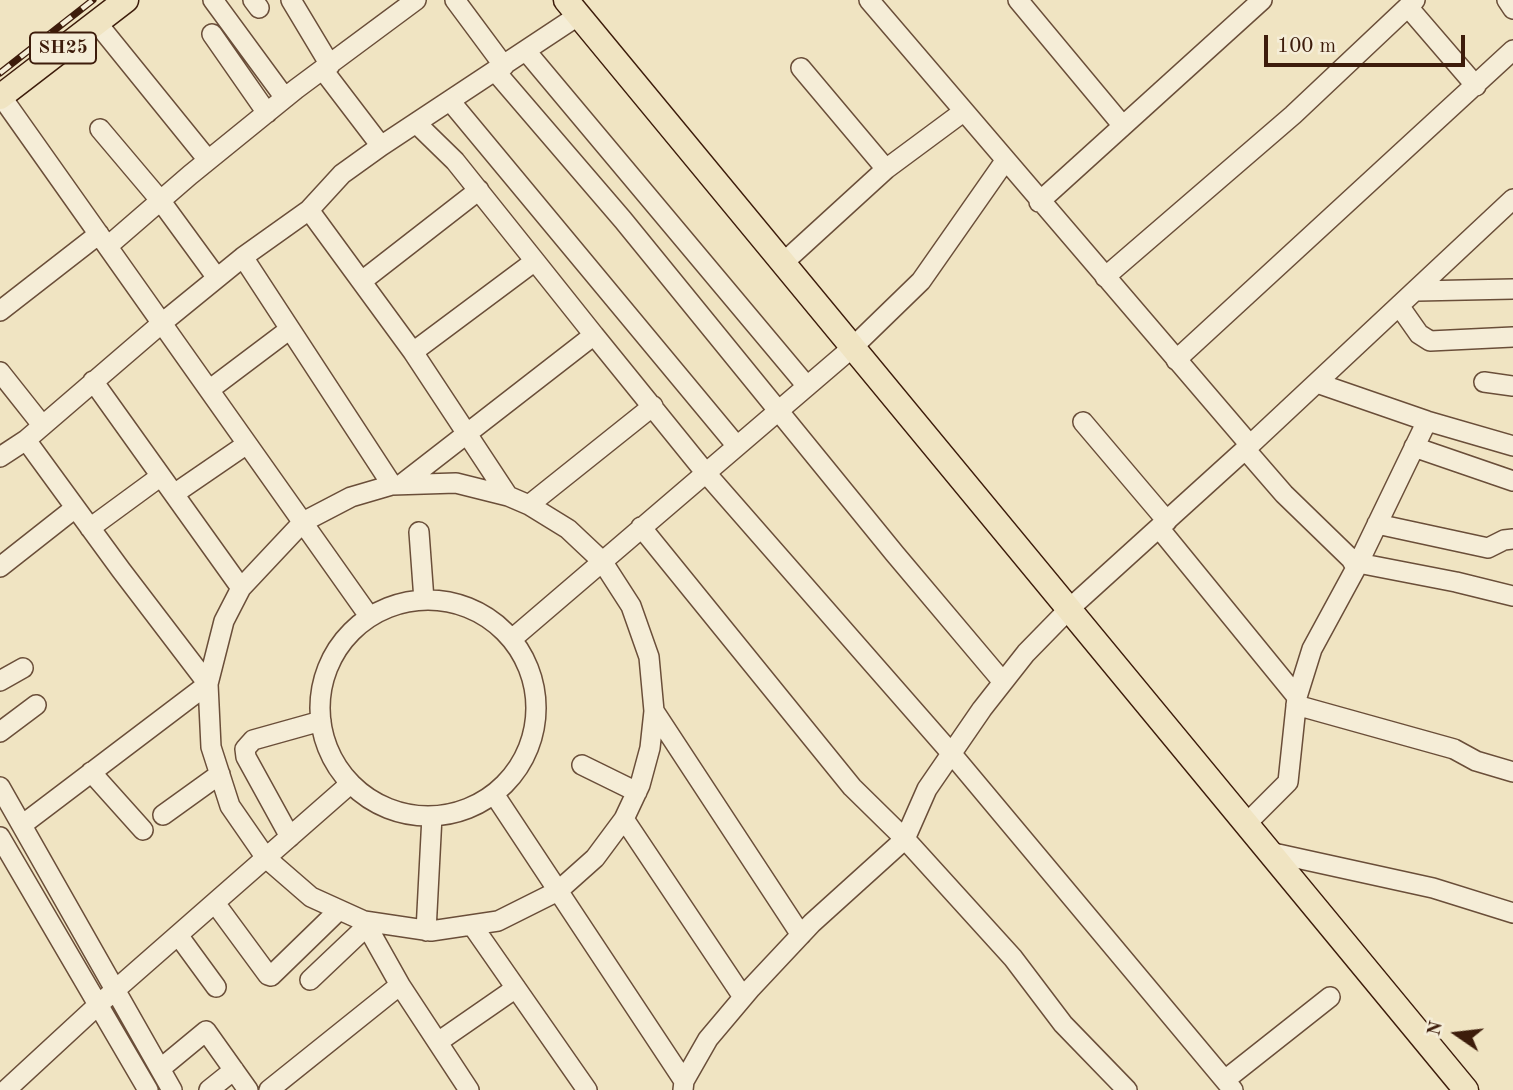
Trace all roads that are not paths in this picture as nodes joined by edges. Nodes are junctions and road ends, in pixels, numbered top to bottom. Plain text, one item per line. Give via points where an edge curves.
1 (126, 0) edge
2 (214, 0) edge
3 (291, 0) edge
4 (416, 0) edge
5 (455, 0) edge
6 (869, 0) edge
7 (1018, 0) edge
8 (1262, 0) edge
9 (1507, 0) edge
10 (1412, 3) edge
11 (573, 8) edge
12 (1513, 9) edge
13 (97, 23) junction
14 (212, 34) dead end
15 (1513, 50) edge
16 (526, 51) junction
17 (327, 67) junction
18 (801, 68) dead end
19 (500, 69) junction
20 (1476, 86) junction
21 (1, 96) edge
22 (285, 98) junction
23 (450, 102) junction
24 (963, 112) junction
25 (267, 113) junction
26 (416, 123) junction
27 (1123, 126) junction
28 (100, 129) dead end
29 (381, 146) junction
30 (208, 160) junction
31 (1005, 161) junction
32 (886, 169) junction
33 (480, 190) junction
34 (1513, 199) edge
35 (160, 200) junction
36 (1039, 202) junction
37 (309, 210) junction
38 (103, 240) junction
39 (243, 257) junction
40 (534, 261) junction
41 (783, 263) junction
42 (1105, 277) junction
43 (217, 278) junction
44 (362, 281) junction
45 (1513, 289) edge
46 (1417, 291) junction
47 (1400, 307) junction
48 (0, 311) edge
49 (162, 323) junction
50 (290, 329) junction
51 (594, 335) junction
52 (1513, 337) edge
53 (853, 347) junction
54 (413, 352) junction
55 (1176, 360) junction
56 (0, 372) edge
57 (93, 381) junction
58 (1483, 382) dead end
59 (1317, 383) junction
60 (806, 385) junction
61 (1513, 386) edge
62 (209, 390) junction
63 (653, 405) junction
64 (778, 409) junction
65 (1427, 421) junction
66 (1083, 422) dead end
67 (42, 425) junction
68 (468, 433) junction
69 (26, 440) junction
70 (247, 444) junction
71 (736, 445) junction
72 (1513, 446) edge
73 (1247, 447) junction
74 (1414, 447) junction
75 (0, 457) edge
76 (705, 472) junction
77 (161, 476) junction
78 (1513, 481) edge
79 (397, 484) junction
80 (174, 494) junction
81 (508, 496) junction
82 (529, 505) junction
83 (75, 508) junction
84 (303, 522) junction
85 (1163, 524) junction
86 (1377, 524) junction
87 (641, 527) junction
88 (90, 528) junction
89 (419, 532) dead end
90 (1513, 539) edge
91 (601, 561) junction
92 (1357, 565) junction
93 (0, 567) edge
94 (241, 588) junction
95 (1513, 596) edge
96 (424, 600) junction
97 (1069, 609) junction
98 (369, 616) junction
99 (512, 639) junction
100 (23, 668) dead end
101 (0, 681) edge
102 (1003, 682) junction
103 (208, 684) junction
104 (1297, 701) junction
105 (37, 705) dead end
106 (654, 710) junction
107 (321, 721) junction
108 (0, 732) edge
109 (951, 754) junction
110 (582, 765) dead end
111 (91, 772) junction
112 (1513, 772) edge
113 (220, 774) junction
114 (351, 784) junction
115 (0, 787) edge
116 (637, 792) junction
117 (494, 794) junction
118 (163, 815) dead end
119 (432, 816) junction
120 (624, 819) junction
121 (20, 820) junction
122 (1246, 824) junction
123 (0, 828) edge
124 (144, 830) dead end
125 (0, 836) edge
126 (290, 837) junction
127 (905, 839) junction
128 (1269, 852) junction
129 (265, 859) junction
130 (558, 891) junction
131 (215, 903) junction
132 (339, 910) junction
133 (1513, 913) edge
134 (365, 924) junction
135 (472, 925) junction
136 (426, 931) junction
137 (801, 934) junction
138 (178, 935) junction
139 (310, 980) dead end
140 (400, 985) junction
141 (216, 987) dead end
142 (516, 988) junction
143 (115, 990) junction
144 (743, 997) junction
145 (1330, 997) dead end
146 (98, 1005) junction
147 (439, 1042) junction
148 (160, 1069) junction
149 (234, 1070) junction
150 (1229, 1085) edge
151 (684, 1086) edge
152 (1458, 1088) edge
153 (6, 1090) edge
154 (148, 1090) edge
155 (172, 1090) edge
156 (209, 1090) edge
157 (248, 1090) edge
158 (269, 1090) edge
159 (469, 1090) edge
160 (587, 1090) edge
161 (1127, 1090) edge

1 - 13 main road, SH25
2 - 22 street
3 - 17 street
4 - 17 street
5 - 19 street
6 - 24 street
7 - 27 street
8 - 27 street
9 - 12 street
10 - 20 street
10 - 42 street via 1293,115
11 - 16 street
11 - 41 main road
13 - 21 main road, SH25
13 - 30 street
14 - 25 street
15 - 20 street
16 - 19 street
16 - 60 street
17 - 22 street
17 - 29 street
18 - 32 street
19 - 23 street
19 - 64 street
20 - 55 street
21 - 38 street
22 - 25 street
23 - 26 street
23 - 71 street
24 - 31 street
24 - 32 street
25 - 30 street
26 - 29 street
26 - 33 street
27 - 36 street
28 - 35 street
29 - 37 street via 342,174
30 - 35 street
31 - 36 street
31 - 53 street via 921,281
32 - 41 street
33 - 40 street
33 - 44 street
34 - 46 street
35 - 38 street
35 - 43 street
36 - 42 street
37 - 39 street
37 - 44 street
38 - 48 street
38 - 49 street
39 - 43 street
39 - 50 street
40 - 51 street
40 - 54 street
41 - 53 main road
42 - 55 street
43 - 49 street
44 - 54 street
45 - 46 street
46 - 47 street
47 - 52 street via 1419,334 1430,341
47 - 59 street
49 - 57 street
49 - 62 street
50 - 62 street
50 - 79 street
51 - 63 street
51 - 68 street
53 - 60 street
53 - 97 main road
54 - 68 street
55 - 73 street
56 - 67 street
57 - 67 street
57 - 77 street
58 - 61 street
59 - 65 street
59 - 73 street
60 - 64 street
62 - 70 street
63 - 76 street
63 - 82 street
64 - 71 street
64 - 102 street
65 - 72 street
65 - 74 street
66 - 85 street
67 - 69 street
68 - 79 street
68 - 81 street
69 - 75 street
69 - 83 street
70 - 80 street
70 - 84 street
71 - 76 street
73 - 85 street
73 - 92 street via 1284,494
74 - 78 street
74 - 86 street
76 - 87 street
76 - 109 street
77 - 80 street
77 - 88 street
79 - 81 street via 456,483
79 - 84 street via 351,497
80 - 94 street
81 - 82 street
82 - 91 street via 568,529
83 - 88 street
83 - 93 street
84 - 94 street
84 - 98 street
85 - 97 street
85 - 104 street
86 - 90 street via 1488,548
86 - 92 street
87 - 91 street
87 - 127 street via 852,787
88 - 103 street
89 - 96 street
91 - 99 street
91 - 106 street via 631,606 649,657
92 - 95 street
92 - 104 street via 1311,649
94 - 103 street via 224,621
96 - 98 street via 398,603
96 - 99 street via 460,604 488,618
97 - 102 street
97 - 122 main road
98 - 107 street via 345,638 328,665 320,696
99 - 117 street via 529,669 536,703 532,737 518,768
100 - 101 street
102 - 109 street
103 - 111 street
103 - 113 street via 211,747
104 - 112 street
104 - 122 street via 1288,782
105 - 108 street
106 - 116 street via 650,748
106 - 137 street
107 - 114 street via 332,758
107 - 126 street via 253,740 245,749
109 - 127 street via 927,789
109 - 150 street
110 - 116 street
111 - 121 street
111 - 124 street
113 - 118 street
113 - 129 street via 230,806
114 - 119 street via 376,803 405,814
114 - 126 street
115 - 121 street
116 - 120 street
117 - 119 street via 467,809
117 - 130 street
119 - 136 street
120 - 130 street via 595,858
120 - 144 street
121 - 123 street
121 - 143 street
122 - 128 main road
125 - 146 street
126 - 129 street
127 - 137 street
127 - 161 street via 1013,958 1063,1024
128 - 133 street via 1433,888
128 - 152 main road
129 - 131 street
129 - 132 street via 311,897
130 - 135 street via 498,921
130 - 151 street
131 - 132 street via 271,976
131 - 138 street
132 - 134 street
134 - 136 street
134 - 139 street
134 - 140 street
135 - 136 street
135 - 142 street
137 - 144 street
138 - 141 street
138 - 143 street
140 - 147 street
140 - 158 street
142 - 147 street
142 - 160 street
143 - 146 street
143 - 148 street
144 - 151 street via 708,1039
145 - 150 street
146 - 153 street
146 - 154 street
147 - 159 street
148 - 149 street via 206,1031
148 - 155 street
149 - 156 street
149 - 157 street

